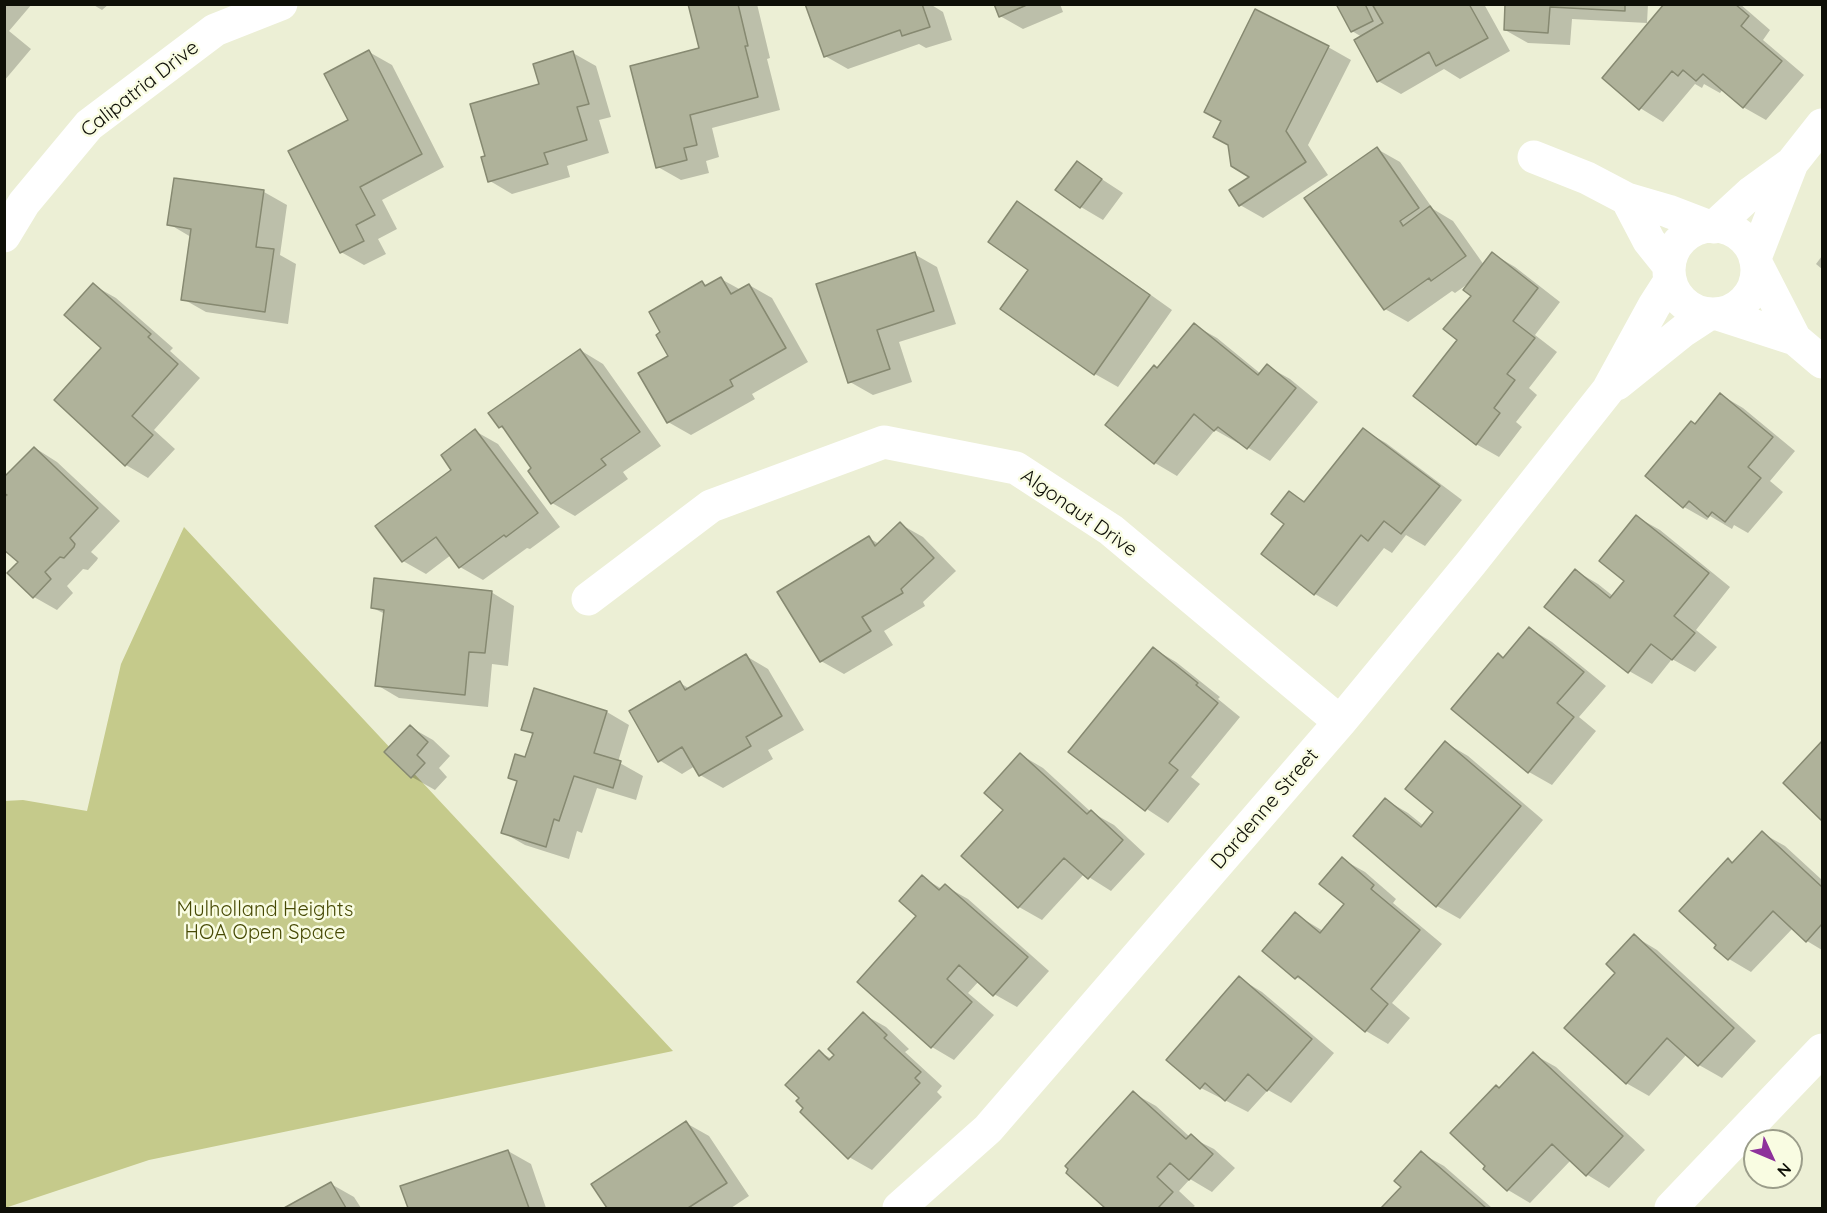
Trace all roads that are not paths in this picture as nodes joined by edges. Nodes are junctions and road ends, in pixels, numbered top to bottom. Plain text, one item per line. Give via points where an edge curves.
1 (281, 4) edge
2 (1822, 125) edge
3 (1534, 157) dead end
4 (1792, 163) junction
5 (1627, 199) junction
6 (1710, 226) junction
7 (4, 236) edge
8 (1756, 261) junction
9 (1669, 273) junction
10 (1714, 314) junction
11 (1795, 339) junction
12 (1822, 362) edge
13 (1608, 390) junction
14 (588, 599) dead end
15 (1340, 722) junction
16 (1822, 1050) edge
17 (899, 1209) edge
18 (1671, 1209) edge

1 - 7 street, Calipatria Drive via 215,30 89,125 24,203
2 - 4 street
3 - 5 street
4 - 6 street
4 - 8 street
5 - 6 street
5 - 9 street
6 - 8 street via 1734,231 1745,239
6 - 9 street via 1694,230 1682,239 1673,251
8 - 10 street via 1757,278 1752,293 1729,312
8 - 11 street
9 - 10 street via 1676,295 1686,306 1699,313
9 - 13 street, Dardenne Street
10 - 11 street
10 - 13 street, Dardenne Street via 1683,331
11 - 12 street
13 - 15 street, Dardenne Street
14 - 15 street, Algonaut Drive via 711,506 884,442 1016,468 1111,530
15 - 17 street, Dardenne Street via 988,1129
16 - 18 street

